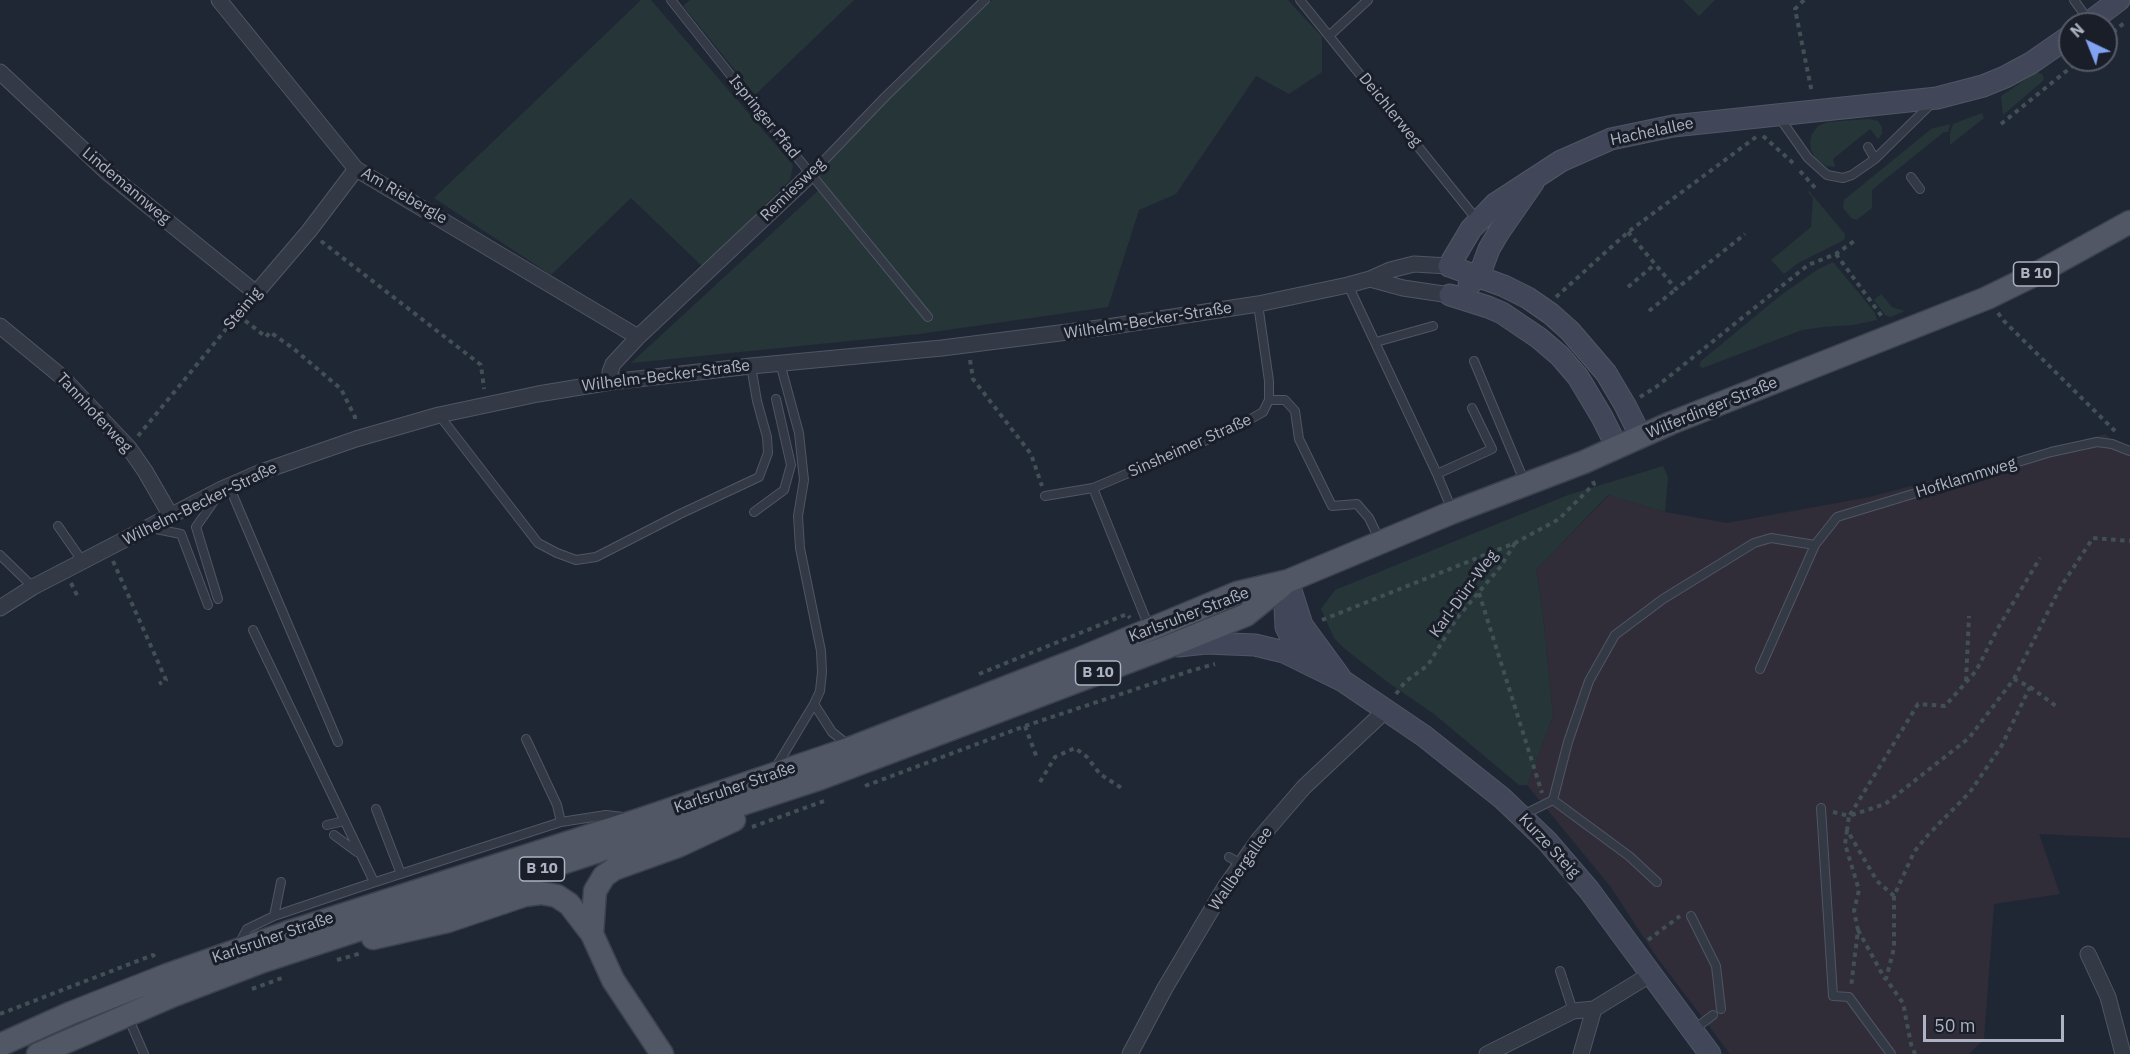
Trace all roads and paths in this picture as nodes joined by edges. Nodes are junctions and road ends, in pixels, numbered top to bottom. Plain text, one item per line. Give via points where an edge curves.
1 (219, 0) edge
2 (671, 0) edge
3 (985, 0) edge
4 (1300, 0) edge
5 (1368, 0) edge
6 (1804, 0) edge
7 (2119, 0) edge
8 (2103, 12) edge
9 (2130, 18) edge
10 (2118, 28) edge
11 (1330, 35) junction
12 (2058, 44) edge
13 (0, 72) edge
14 (2065, 72) edge
15 (1937, 98) junction
16 (1811, 112) junction
17 (1781, 119) junction
18 (2001, 124) dead end
19 (1760, 135) junction
20 (1868, 147) dead end
21 (1875, 159) junction
22 (356, 169) junction
23 (811, 174) junction
24 (1911, 177) dead end
25 (1535, 179) junction
26 (1920, 189) dead end
27 (1817, 190) dead end
28 (1478, 221) junction
29 (2130, 222) edge
30 (309, 231) junction
31 (1628, 232) junction
32 (1745, 234) dead end
33 (1857, 239) dead end
34 (1836, 254) junction
35 (1654, 265) junction
36 (1449, 266) junction
37 (1479, 276) junction
38 (1370, 279) junction
39 (1348, 285) junction
40 (1628, 287) dead end
41 (1676, 289) junction
42 (256, 293) junction
43 (1450, 294) junction
44 (1987, 297) junction
45 (1258, 304) junction
46 (1543, 309) junction
47 (1649, 311) dead end
48 (238, 315) junction
49 (928, 317) dead end
50 (0, 326) edge
51 (1433, 326) dead end
52 (1891, 335) junction
53 (638, 337) junction
54 (1376, 342) junction
55 (968, 345) junction
56 (1474, 361) dead end
57 (780, 363) junction
58 (751, 366) junction
59 (611, 382) junction
60 (776, 399) dead end
61 (1269, 399) junction
62 (486, 404) junction
63 (1625, 405) junction
64 (1472, 408) dead end
65 (439, 415) junction
66 (2121, 436) dead end
67 (1641, 437) junction
68 (356, 439) junction
69 (1617, 447) junction
70 (129, 448) junction
71 (2130, 451) edge
72 (1584, 462) junction
73 (1437, 474) junction
74 (1525, 484) junction
75 (226, 488) junction
76 (1093, 488) junction
77 (1045, 496) joint
78 (754, 512) dead end
79 (1453, 512) junction
80 (171, 516) junction
81 (58, 526) dead end
82 (149, 527) junction
83 (2130, 542) edge
84 (1381, 543) junction
85 (1515, 543) junction
86 (1815, 545) junction
87 (108, 549) junction
88 (0, 555) edge
89 (2040, 558) dead end
90 (83, 563) junction
91 (1288, 581) junction
92 (33, 587) junction
93 (1479, 593) junction
94 (218, 599) dead end
95 (208, 604) dead end
96 (0, 608) edge
97 (1969, 616) dead end
98 (1302, 625) junction
99 (1149, 629) junction
100 (253, 630) dead end
101 (1167, 647) junction
102 (1303, 661) junction
103 (1760, 669) dead end
104 (2014, 679) junction
105 (1343, 681) junction
106 (1405, 682) dead end
107 (1966, 682) junction
108 (159, 684) dead end
109 (2030, 687) junction
110 (814, 704) junction
111 (2056, 706) dead end
112 (1386, 710) junction
113 (1025, 726) dead end
114 (526, 739) dead end
115 (338, 741) dead end
116 (851, 748) junction
117 (1036, 758) dead end
118 (769, 776) junction
119 (821, 778) junction
120 (1040, 782) dead end
121 (1123, 789) dead end
122 (1549, 801) junction
123 (376, 808) dead end
124 (1821, 808) joint
125 (1522, 816) junction
126 (1849, 816) junction
127 (639, 820) junction
128 (344, 821) junction
129 (561, 822) junction
130 (327, 825) dead end
131 (1847, 830) junction
132 (334, 835) dead end
133 (358, 853) junction
134 (401, 874) junction
135 (281, 882) dead end
136 (374, 882) junction
137 (1657, 882) dead end
138 (1894, 896) junction
139 (1689, 913) joint
140 (274, 916) junction
141 (1858, 930) junction
142 (592, 934) junction
143 (1647, 941) dead end
144 (235, 951) junction
145 (2088, 954) dead end
146 (263, 961) junction
147 (1560, 971) dead end
148 (1651, 974) junction
149 (167, 975) junction
150 (1886, 979) junction
151 (1850, 997) junction
152 (1721, 1009) dead end
153 (1594, 1010) junction
154 (1573, 1011) junction
155 (0, 1014) edge
156 (127, 1015) junction
157 (1713, 1015) dead end
158 (1693, 1030) junction
159 (0, 1045) edge
160 (38, 1054) edge
161 (144, 1054) edge
162 (663, 1054) edge
163 (1130, 1054) edge
164 (1487, 1054) edge
165 (1581, 1054) edge
166 (1710, 1054) edge
167 (1891, 1054) edge
168 (1915, 1054) edge
169 (2123, 1054) edge

1 - 22 street, Am Riebergle
2 - 23 lane, Ispringer Pfad
3 - 23 lane, Remiesweg
4 - 11 lane, Deichlerweg
5 - 11 lane
6 - 16 path via 1795,9 1812,93
7 - 8 street
9 - 10 path
11 - 28 lane, Deichlerweg
12 - 15 street, Hachelallee via 2005,77
13 - 42 street, Lindemannweg via 109,174
14 - 18 path
15 - 16 street, Hachelallee
15 - 21 lane, Hachelallee
16 - 17 street, Hachelallee
17 - 19 path
17 - 21 lane, Hachelallee via 1808,158 1827,175 1848,176
17 - 25 street, Hachelallee via 1722,120 1638,132 1569,157
19 - 27 path via 1788,157
19 - 31 path
20 - 21 lane
22 - 30 street, Steinig
22 - 53 street, Am Riebergle
23 - 49 lane, Ispringer Pfad
23 - 53 street, Remiesweg
24 - 26 lane
25 - 28 street, Hachelallee via 1495,204
25 - 37 street, Hachelallee via 1498,231
28 - 36 street, Hachelallee
29 - 44 main road, Wilferdinger Straße / B 10
30 - 42 street, Steinig
30 - 62 path via 481,365
31 - 35 path
31 - 46 path
32 - 41 path
33 - 34 path
34 - 52 path via 1886,322
34 - 63 path via 1808,266 1650,392
35 - 40 path
35 - 41 path
36 - 37 street, Wilhelm-Becker-Straße
36 - 38 street, Wilhelm-Becker-Straße via 1414,264
36 - 43 street
37 - 43 street via 1466,288
37 - 46 street, Wilhelm-Becker-Straße
38 - 39 street, Wilhelm-Becker-Straße
38 - 43 street
39 - 45 street, Wilhelm-Becker-Straße
39 - 54 lane
41 - 47 path
42 - 48 path, Steinig
43 - 69 street via 1502,313 1560,356 1578,377
44 - 52 main road, Wilferdinger Straße / B 10
44 - 66 path via 2004,321
45 - 55 street, Wilhelm-Becker-Straße
45 - 61 lane
46 - 63 street, Wilhelm-Becker-Straße via 1587,349
48 - 68 path via 266,337 270,332 294,349 341,390 355,417
48 - 70 path, Steinig
50 - 70 street, Tannhoferweg via 62,377
51 - 54 lane
52 - 67 main road, Wilferdinger Straße / B 10
53 - 59 street, Remiesweg via 613,364
54 - 73 lane
55 - 57 street, Wilhelm-Becker-Straße
55 - 77 path via 973,379 1032,454
56 - 74 lane
57 - 58 street, Wilhelm-Becker-Straße
57 - 110 lane via 799,432 804,480 798,516 800,548 822,672
58 - 59 street, Wilhelm-Becker-Straße
58 - 65 lane via 767,436 768,453 759,477 596,557 576,560 538,543
59 - 62 street, Wilhelm-Becker-Straße
60 - 78 lane via 790,465 784,490
61 - 76 lane, Sinsheimer Straße via 1257,417
61 - 84 lane via 1285,400 1295,411 1299,439 1332,506 1357,504
62 - 65 street, Wilhelm-Becker-Straße
63 - 67 street, Wilhelm-Becker-Straße
64 - 73 lane via 1492,449
65 - 68 street, Wilhelm-Becker-Straße
67 - 69 main road, Wilferdinger Straße / B 10
68 - 75 street, Wilhelm-Becker-Straße
69 - 72 main road, Wilferdinger Straße / B 10
70 - 80 street, Tannhoferweg
71 - 86 lane, Hofklammweg via 2097,442 2051,452 1837,517
72 - 74 main road, Wilferdinger Straße / B 10
72 - 85 path via 1594,484 1559,519
73 - 79 lane
74 - 79 main road, Wilferdinger Straße / B 10
75 - 80 street, Wilhelm-Becker-Straße
75 - 94 lane via 196,527
75 - 115 lane
76 - 77 lane, Sinsheimer Straße
76 - 99 lane
79 - 84 main road, Wilferdinger Straße / B 10
80 - 82 street, Wilhelm-Becker-Straße
81 - 90 lane
82 - 87 street, Wilhelm-Becker-Straße
82 - 95 lane via 181,534
83 - 104 path via 2093,538 2060,588
84 - 91 main road, Wilferdinger Straße / B 10
85 - 93 path, Karl-Dürr-Weg
85 - 98 path via 1329,619
86 - 103 lane, Hofklammweg
86 - 122 lane via 1772,538 1754,543 1615,635 1589,681
87 - 90 street, Wilhelm-Becker-Straße
87 - 108 path via 166,680
88 - 92 lane
89 - 107 path
90 - 92 street, Wilhelm-Becker-Straße
91 - 98 street, Kurze Steig
91 - 99 main road, Karlsruher Straße / B 10 via 1237,593
91 - 101 main road, Karlsruher Straße / B 10 via 1246,615
91 - 102 street via 1286,627
92 - 96 street, Wilhelm-Becker-Straße
93 - 106 path, Karl-Dürr-Weg via 1428,665
93 - 122 path
97 - 107 path
98 - 105 street, Kurze Steig
99 - 116 main road, Karlsruher Straße / B 10
100 - 128 lane
101 - 102 street, Kurze Steig via 1206,643 1254,645
101 - 119 main road, Karlsruher Straße / B 10
102 - 105 street, Kurze Steig
104 - 109 path
104 - 126 path via 1969,738 1885,804
105 - 112 street, Kurze Steig
107 - 126 path via 1945,706 1918,704
109 - 111 path
109 - 138 path via 2002,745 1970,792 1914,852
110 - 116 lane via 832,732
110 - 118 lane
112 - 125 street, Kurze Steig via 1466,768
112 - 163 street, Wallbergallee via 1304,787 1235,861 1225,887
113 - 117 path
114 - 129 lane
116 - 118 main road, Karlsruher Straße / B 10
118 - 127 main road, Karlsruher Straße / B 10
119 - 142 main road via 678,846 614,869 595,891
119 - 146 main road, Karlsruher Straße / B 10
120 - 121 path via 1055,757 1075,747 1100,774
122 - 125 lane
122 - 137 lane via 1629,856
123 - 134 lane
124 - 126 path
124 - 151 lane via 1833,996
125 - 148 street, Kurze Steig via 1589,890
126 - 131 path
127 - 129 lane via 606,814
127 - 144 main road, Karlsruher Straße / B 10
128 - 130 lane
128 - 133 lane
129 - 134 lane
131 - 138 path via 1877,881
131 - 141 path via 1845,844 1859,890 1854,911
132 - 133 lane
133 - 136 lane
134 - 136 lane
135 - 140 lane
136 - 140 lane
138 - 150 path via 1894,948
139 - 143 path
139 - 152 lane via 1716,966
140 - 144 lane via 247,929
141 - 150 path
141 - 151 path
142 - 146 main road via 569,904 557,896 541,893 436,924
142 - 162 main road via 613,980
144 - 149 main road, Karlsruher Straße / B 10
145 - 169 street via 2108,997
146 - 156 main road, Karlsruher Straße / B 10
147 - 154 lane
148 - 153 street
148 - 158 street, Kurze Steig
149 - 155 path via 153,956
149 - 159 main road, Karlsruher Straße / B 10
150 - 168 path via 1903,1003
151 - 167 lane
153 - 154 street
153 - 165 street
154 - 164 street
156 - 160 main road, Karlsruher Straße / B 10
156 - 161 lane
157 - 158 lane
158 - 166 street, Kurze Steig

